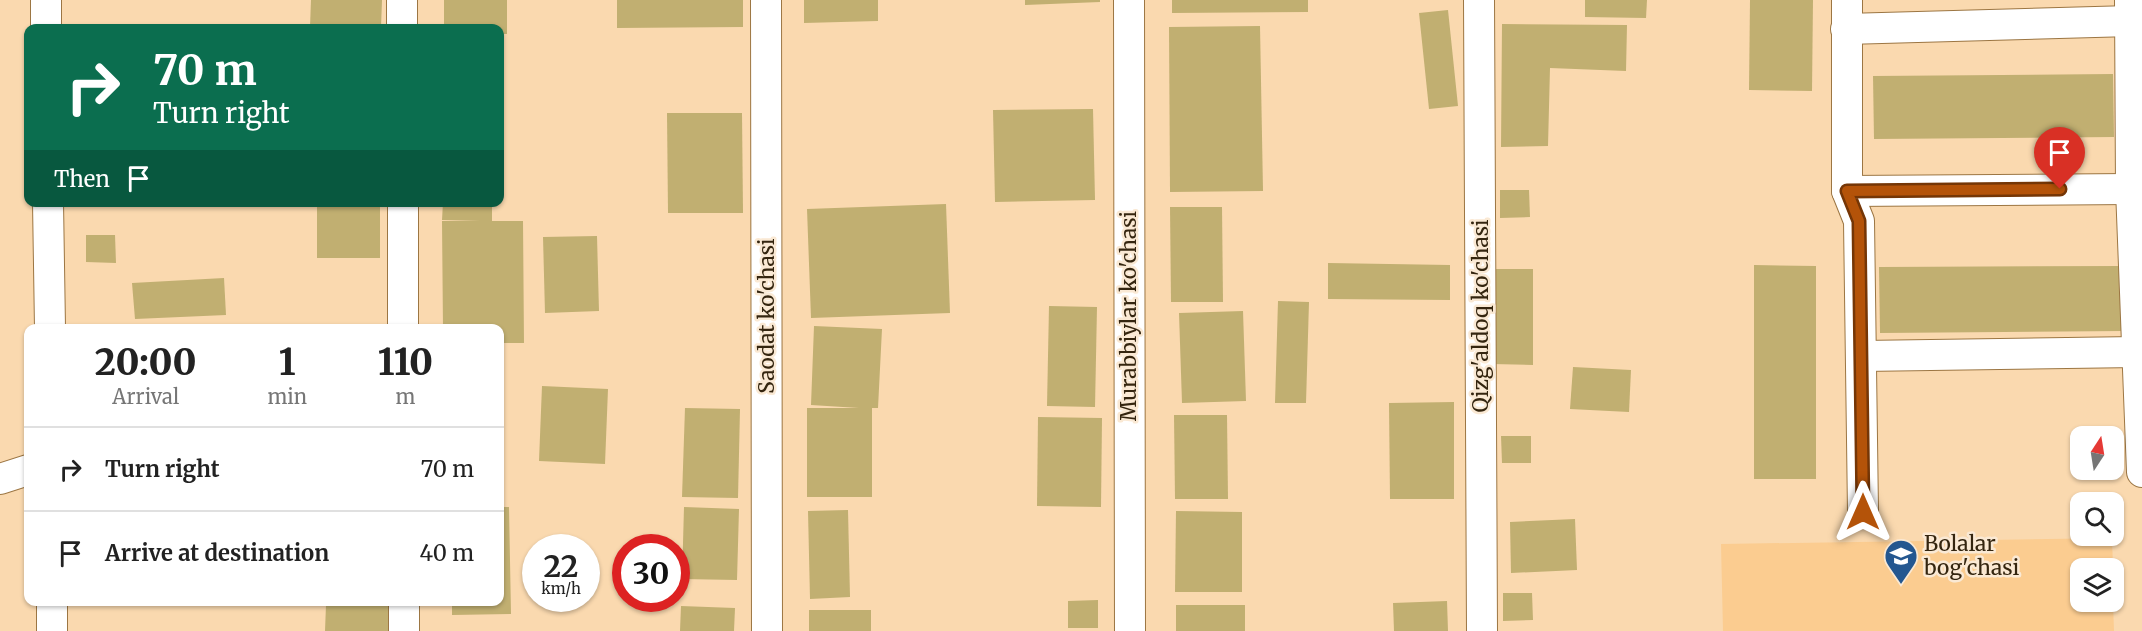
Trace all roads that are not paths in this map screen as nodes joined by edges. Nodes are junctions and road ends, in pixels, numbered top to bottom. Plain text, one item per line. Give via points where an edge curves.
1 (46, 0) edge
2 (402, 0) edge
3 (766, 0) edge
4 (1129, 0) edge
5 (1479, 0) edge
6 (2130, 11) edge
7 (1846, 14) edge
8 (46, 24) edge
9 (402, 24) edge
10 (2132, 189) junction
11 (1847, 191) junction
12 (48, 207) edge
13 (403, 207) edge
14 (50, 324) edge
15 (403, 324) edge
16 (2137, 352) junction
17 (1862, 356) junction
18 (24, 471) edge
19 (2142, 472) edge
20 (0, 479) edge
21 (1863, 512) dead end
22 (52, 606) edge
23 (404, 606) edge
24 (52, 631) edge
25 (404, 631) edge
26 (768, 631) edge
27 (1130, 631) edge
28 (1482, 631) edge

1 - 8 street
2 - 9 street
3 - 26 street, Saodat ko'chasi
4 - 27 street, Murabbiylar ko'chasi
5 - 28 street, Qizg'aldoq ko'chasi
6 - 7 street
6 - 10 street
7 - 11 street
10 - 11 street
10 - 16 street
11 - 17 street via 1859,221
12 - 14 street
13 - 15 street
16 - 17 street
16 - 19 street
17 - 21 street
18 - 20 street
22 - 24 street
23 - 25 street

